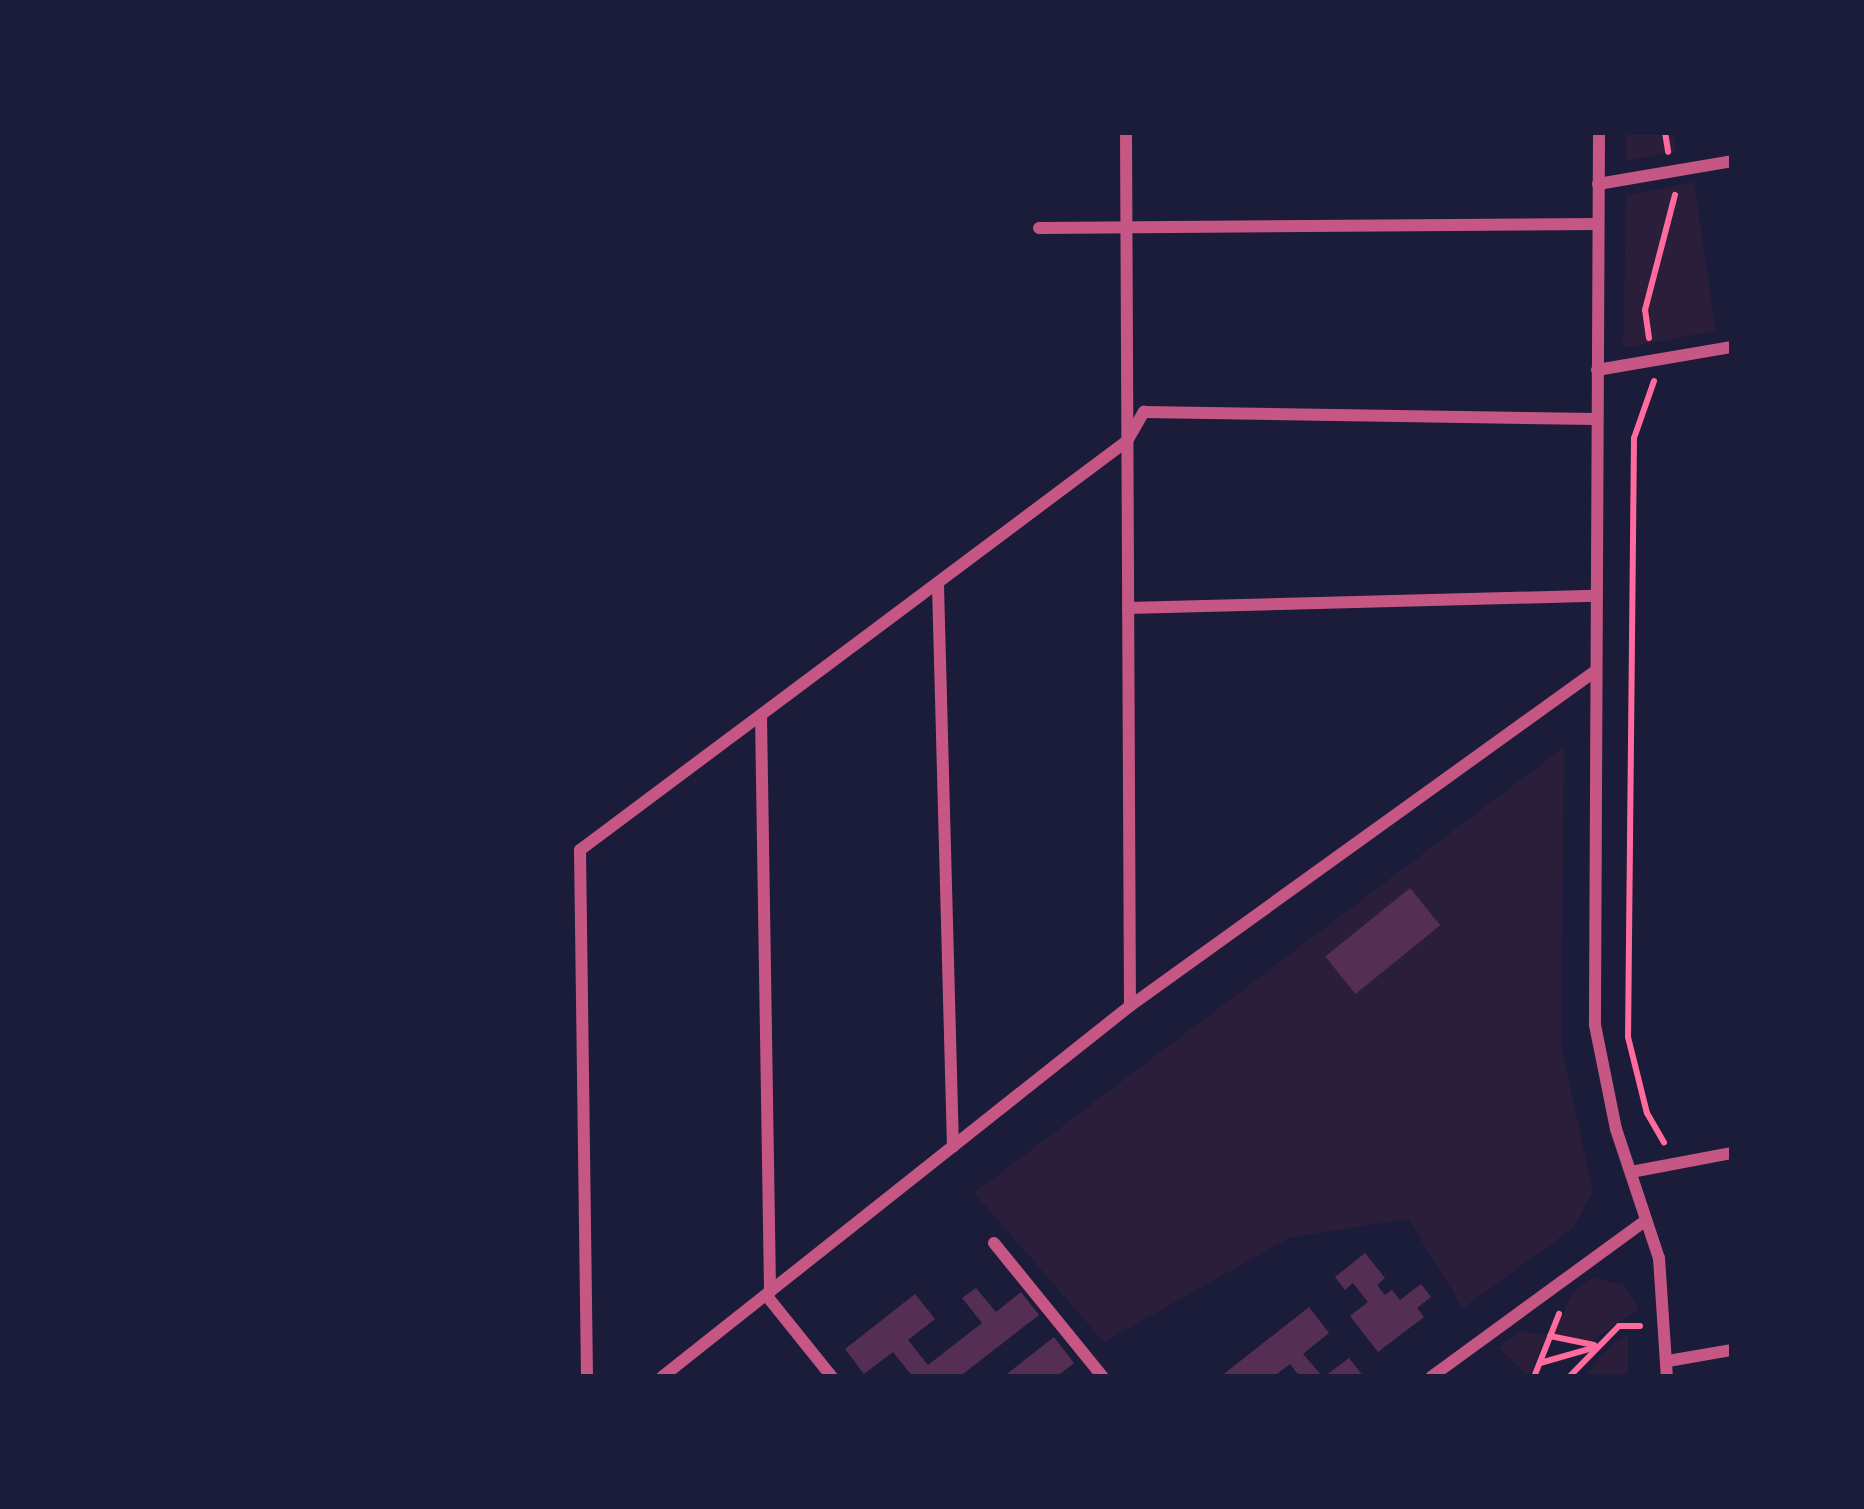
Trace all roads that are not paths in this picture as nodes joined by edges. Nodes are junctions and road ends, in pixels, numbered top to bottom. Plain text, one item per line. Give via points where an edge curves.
1 (1126, 132) edge
2 (1599, 132) edge
3 (1732, 160) edge
4 (1598, 184) junction
5 (1598, 224) junction
6 (1039, 228) dead end
7 (1126, 228) junction
8 (1732, 347) edge
9 (1597, 370) junction
10 (1596, 419) junction
11 (1127, 441) junction
12 (938, 586) junction
13 (1594, 596) junction
14 (1128, 608) junction
15 (1594, 672) junction
16 (760, 716) junction
17 (1130, 1006) junction
18 (953, 1147) junction
19 (1732, 1153) edge
20 (1631, 1172) junction
21 (1646, 1220) junction
22 (994, 1243) dead end
23 (768, 1293) junction
24 (1732, 1350) edge
25 (1667, 1361) junction
26 (587, 1377) edge
27 (662, 1377) edge
28 (832, 1377) edge
29 (1103, 1377) edge
30 (1431, 1377) edge
31 (1667, 1377) edge

1 - 7 street
2 - 4 street
3 - 4 street
4 - 5 street
5 - 7 street
5 - 9 street
6 - 7 street
7 - 11 street
8 - 9 street
9 - 10 street
10 - 11 street via 1144,412
10 - 13 street
11 - 12 street
11 - 14 street
12 - 16 street
12 - 18 street
13 - 14 street
13 - 15 street
14 - 17 street
15 - 17 street
15 - 20 street via 1595,1025
16 - 23 street
16 - 26 street via 580,850
17 - 18 street
18 - 23 street
19 - 20 street
20 - 21 street
21 - 25 street via 1663,1280
21 - 30 street
22 - 29 street
23 - 27 street
23 - 28 street
24 - 25 street
25 - 31 street

